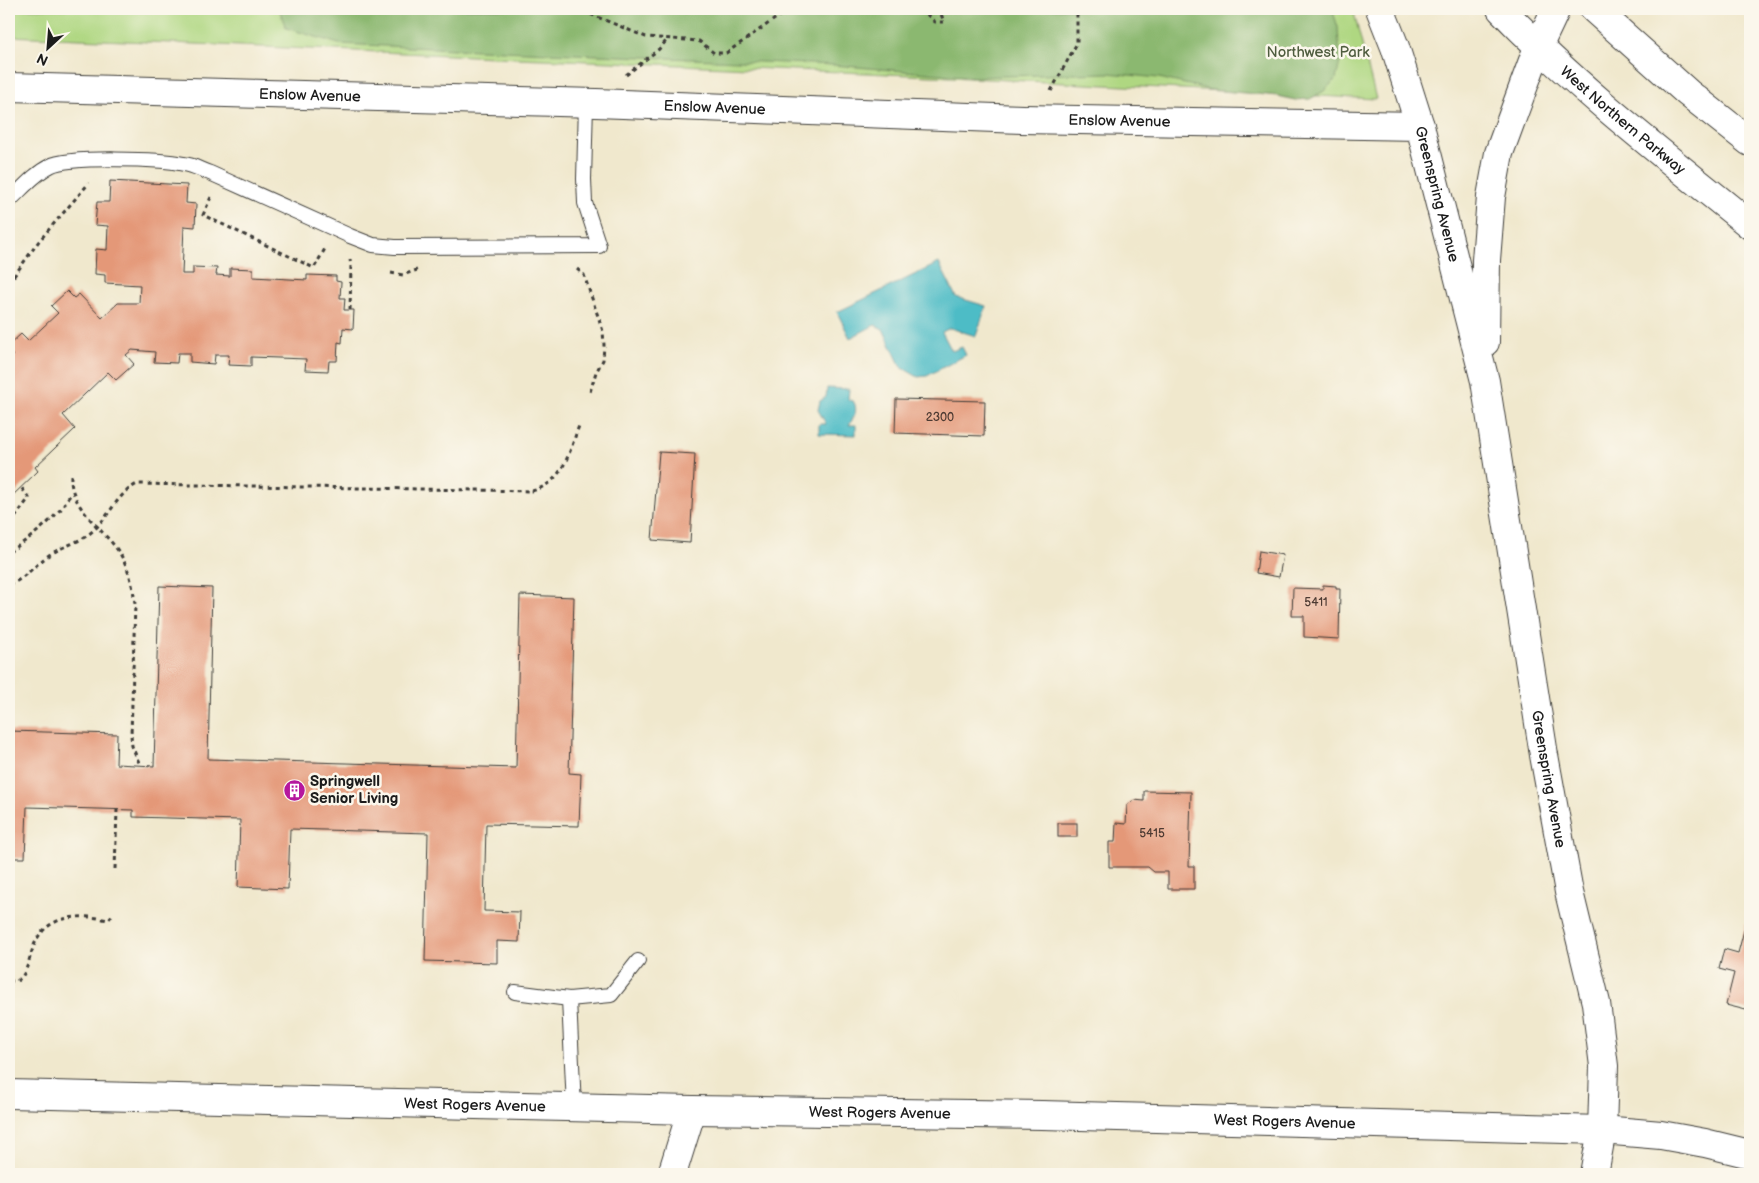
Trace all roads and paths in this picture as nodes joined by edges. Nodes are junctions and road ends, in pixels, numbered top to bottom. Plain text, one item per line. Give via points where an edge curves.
1 (552, 9) edge
2 (793, 9) edge
3 (920, 9) edge
4 (941, 9) edge
5 (1077, 9) edge
6 (1380, 9) edge
7 (1501, 9) edge
8 (1556, 9) edge
9 (1594, 9) edge
10 (667, 40) junction
11 (1538, 47) junction
12 (9, 87) edge
13 (591, 103) junction
14 (1034, 119) junction
15 (1420, 126) junction
16 (1750, 142) edge
17 (92, 180) dead end
18 (213, 194) dead end
19 (9, 201) edge
20 (1750, 225) edge
21 (330, 244) dead end
22 (349, 258) dead end
23 (423, 268) dead end
24 (573, 268) dead end
25 (351, 270) junction
26 (356, 271) dead end
27 (391, 274) dead end
28 (9, 284) edge
29 (350, 310) dead end
30 (1485, 382) junction
31 (590, 392) dead end
32 (580, 423) dead end
33 (71, 474) dead end
34 (21, 487) dead end
35 (73, 493) junction
36 (9, 523) edge
37 (98, 526) junction
38 (9, 552) edge
39 (9, 585) edge
40 (140, 765) dead end
41 (117, 810) dead end
42 (115, 869) dead end
43 (113, 914) dead end
44 (638, 961) dead end
45 (9, 981) edge
46 (515, 992) dead end
47 (569, 999) junction
48 (9, 1094) edge
49 (574, 1107) junction
50 (692, 1110) junction
51 (1602, 1130) junction
52 (1750, 1154) edge
53 (672, 1174) edge
54 (1594, 1174) edge

1 - 10 path via 585,12 646,37
2 - 10 path via 726,53 714,53 699,41
3 - 4 path via 935,22 944,22
5 - 14 path via 1077,43
6 - 15 street, Greenspring Avenue
7 - 11 street, West Northern Parkway
8 - 11 street, Greenspring Avenue
9 - 16 street
10 - 13 path
11 - 20 street, West Northern Parkway
11 - 30 street, Greenspring Avenue via 1499,153 1491,198 1486,260
12 - 13 street, Enslow Avenue
13 - 14 street, Enslow Avenue
13 - 19 lane via 585,203 599,246 373,245 210,173 186,164 161,160 69,160 51,165 36,175
14 - 15 street, Enslow Avenue
15 - 30 street, Greenspring Avenue
17 - 28 path via 39,240
18 - 21 path via 203,215 314,268
22 - 25 path
23 - 27 path via 403,276
24 - 31 path via 584,275 604,345 603,360
25 - 26 path
25 - 29 path
30 - 51 street, Greenspring Avenue via 1544,755 1569,892 1596,1003 1604,1066
32 - 37 path via 557,477 532,491 137,484 124,493
33 - 35 path
34 - 36 path via 29,498
35 - 37 path via 86,515
35 - 38 path via 42,529
37 - 39 path via 79,542 47,556
37 - 40 path via 119,552 133,586 130,735
41 - 42 path
43 - 45 path via 108,920 78,916 51,924 37,939 22,978
44 - 47 lane via 611,994
46 - 47 lane
47 - 49 lane
48 - 49 street, West Rogers Avenue
49 - 50 street, West Rogers Avenue
50 - 51 street, West Rogers Avenue via 1042,1115
50 - 53 street
51 - 52 street, West Rogers Avenue via 1661,1135
51 - 54 street, Greenspring Avenue

